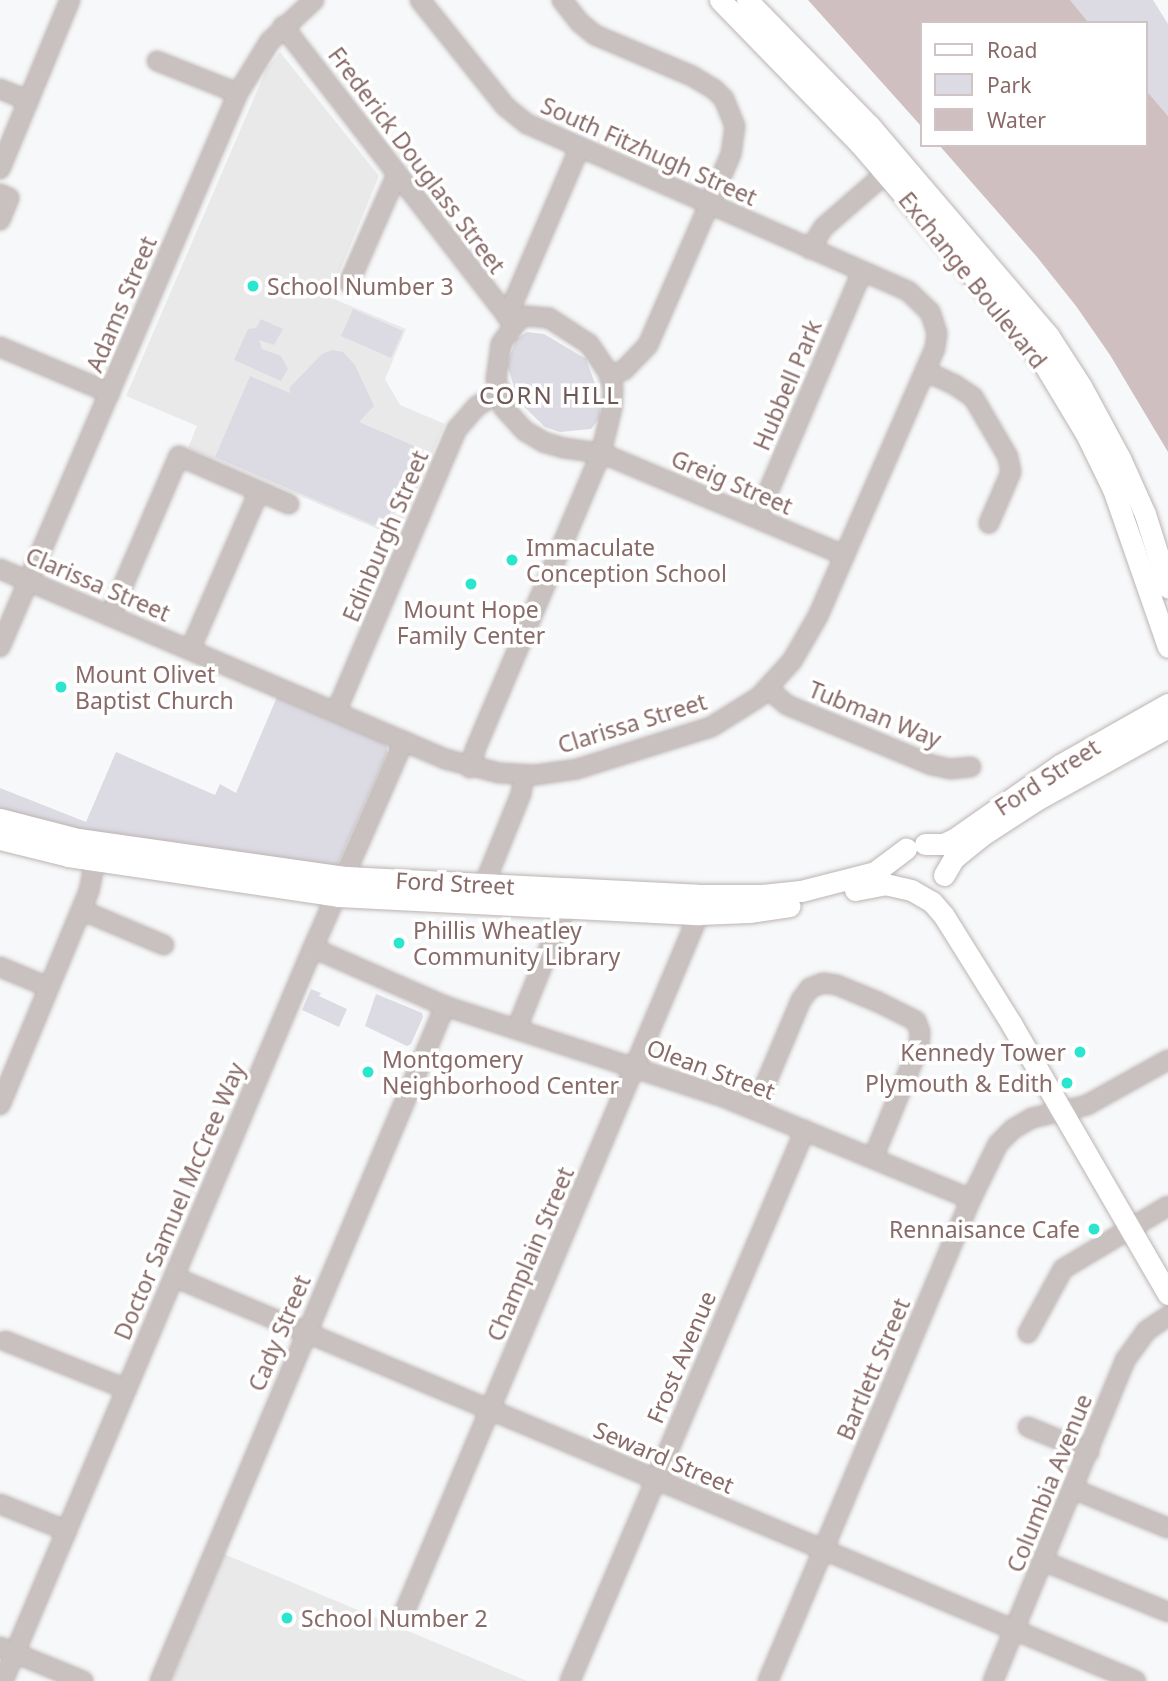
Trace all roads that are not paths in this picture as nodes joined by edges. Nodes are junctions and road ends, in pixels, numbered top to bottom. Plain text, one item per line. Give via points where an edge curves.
1 (70, 0) edge
2 (314, 0) edge
3 (420, 0) edge
4 (562, 0) edge
5 (720, 0) edge
6 (747, 0) edge
7 (284, 26) junction
8 (158, 61) dead end
9 (0, 89) edge
10 (237, 93) junction
11 (29, 101) junction
12 (579, 149) junction
13 (892, 167) junction
14 (0, 169) edge
15 (397, 174) junction
16 (0, 194) edge
17 (709, 205) junction
18 (0, 220) edge
19 (810, 249) junction
20 (862, 272) junction
21 (349, 283) dead end
22 (510, 321) junction
23 (0, 347) edge
24 (925, 371) junction
25 (609, 376) junction
26 (110, 393) junction
27 (498, 394) junction
28 (601, 453) junction
29 (259, 491) junction
30 (289, 504) dead end
31 (757, 518) junction
32 (989, 523) dead end
33 (844, 555) junction
34 (0, 569) edge
35 (28, 581) junction
36 (1168, 587) edge
37 (110, 616) junction
38 (0, 646) edge
39 (1168, 647) edge
40 (190, 650) junction
41 (768, 689) junction
42 (1168, 704) edge
43 (336, 712) junction
44 (1168, 727) edge
45 (404, 741) junction
46 (971, 767) dead end
47 (470, 768) junction
48 (524, 775) junction
49 (0, 819) edge
50 (0, 839) edge
51 (915, 846) junction
52 (97, 851) junction
53 (944, 876) junction
54 (484, 884) junction
55 (342, 886) junction
56 (912, 890) junction
57 (566, 907) junction
58 (81, 910) junction
59 (699, 914) junction
60 (164, 945) dead end
61 (313, 948) junction
62 (0, 967) edge
63 (48, 987) junction
64 (445, 1006) junction
65 (1012, 1025) junction
66 (517, 1028) junction
67 (1168, 1060) edge
68 (636, 1068) junction
69 (0, 1105) edge
70 (755, 1109) junction
71 (1061, 1110) junction
72 (805, 1130) junction
73 (873, 1158) junction
74 (971, 1199) junction
75 (1168, 1206) edge
76 (1130, 1227) junction
77 (174, 1277) junction
78 (1168, 1294) edge
79 (1168, 1316) edge
80 (306, 1333) junction
81 (1028, 1333) dead end
82 (5, 1341) dead end
83 (126, 1389) junction
84 (491, 1410) junction
85 (1028, 1427) dead end
86 (1089, 1452) junction
87 (656, 1480) junction
88 (1073, 1489) junction
89 (0, 1504) edge
90 (1168, 1528) edge
91 (67, 1531) junction
92 (824, 1550) junction
93 (1044, 1561) junction
94 (1168, 1612) edge
95 (404, 1613) dead end
96 (1014, 1630) junction
97 (8, 1650) edge
98 (3, 1681) edge
99 (83, 1681) edge
100 (160, 1681) edge
101 (570, 1681) edge
102 (768, 1681) edge
103 (993, 1681) edge
104 (1136, 1681) edge

1 - 11 street
2 - 7 street, Adams Street
3 - 12 street, South Fitzhugh Street via 515,116
4 - 17 street via 595,35 692,76 723,99 735,126 735,141
5 - 13 main road, Exchange Boulevard via 832,114
6 - 13 main road, Exchange Boulevard via 834,87
7 - 10 street, Adams Street via 258,56
7 - 15 street, Frederick Douglass Street
8 - 10 street
9 - 11 street
10 - 26 street, Adams Street
11 - 14 street
12 - 17 street, South Fitzhugh Street
12 - 22 street
13 - 19 street via 824,227
13 - 36 main road, Exchange Boulevard via 1023,303 1071,369 1145,514
13 - 39 main road, Exchange Boulevard via 1020,331 1066,398 1113,489
15 - 21 street
15 - 22 street, Frederick Douglass Street
16 - 18 street via 9,198
17 - 19 street, South Fitzhugh Street
17 - 25 street via 648,345 624,370
19 - 20 street, South Fitzhugh Street
20 - 24 street, Clarissa Street via 908,291 930,312 936,341
20 - 31 street, Hubbell Park
22 - 25 street via 539,316 558,322 589,344
22 - 27 street via 497,361
23 - 26 street
24 - 32 street via 973,397 1010,460 1011,472
24 - 33 street, Clarissa Street
25 - 28 street via 612,408
26 - 35 street, Adams Street
27 - 28 street via 509,416 533,436 564,448
27 - 43 street, Edinburgh Street via 477,406 457,429
28 - 31 street, Greig Street
28 - 47 street
29 - 30 street
29 - 37 street via 179,456
29 - 40 street
31 - 33 street, Greig Street
33 - 41 street, Clarissa Street via 806,640
34 - 35 street, Clarissa Street
35 - 37 street, Clarissa Street
35 - 38 street, Adams Street
37 - 40 street, Clarissa Street
40 - 43 street, Clarissa Street
41 - 46 street, Tubman Way via 787,705 932,765
41 - 48 street, Clarissa Street via 731,717 702,730 577,769
42 - 51 main road, Ford Street via 1046,774 954,839
43 - 45 street, Clarissa Street
44 - 53 main road, Ford Street via 981,836 957,854
45 - 47 street, Clarissa Street
45 - 55 street, Doctor Samuel McCree Way
47 - 48 street, Clarissa Street
48 - 54 street via 521,794
49 - 52 main road, Ford Street
50 - 52 main road, Ford Street
51 - 53 main road via 942,855
51 - 54 main road, Ford Street via 875,872 802,891 762,895
51 - 56 main road via 900,856 897,870
52 - 55 main road, Ford Street
52 - 58 street
53 - 56 main road via 929,891
53 - 65 main road via 945,900
54 - 55 main road, Ford Street
55 - 57 main road, Ford Street
55 - 61 street, Doctor Samuel McCree Way
56 - 59 main road, Ford Street via 875,885 784,907
56 - 65 main road via 940,911
57 - 59 main road, Ford Street
57 - 66 street
58 - 60 street
58 - 63 street
59 - 68 street, Champlain Street
61 - 64 street, Olean Street
61 - 77 street, Doctor Samuel McCree Way
62 - 63 street
63 - 69 street
64 - 66 street, Olean Street
64 - 80 street, Cady Street
65 - 71 main road
66 - 68 street, Olean Street
67 - 71 street, Bartlett Street via 1097,1100
68 - 70 street, Olean Street
68 - 84 street, Champlain Street
70 - 72 street, Olean Street
70 - 73 street via 810,988 837,985 878,1002 916,1021 920,1031 919,1046
71 - 74 street, Bartlett Street via 1032,1118 1005,1136
71 - 76 main road
72 - 73 street, Olean Street
72 - 87 street, Frost Avenue
73 - 74 street, Olean Street
74 - 92 street, Bartlett Street
75 - 76 street
76 - 78 main road
76 - 81 street via 1063,1269
77 - 80 street, Seward Street
77 - 83 street, Doctor Samuel McCree Way
79 - 86 street, Columbia Avenue via 1146,1331 1126,1359
80 - 84 street, Seward Street
80 - 100 street, Cady Street
82 - 83 street
83 - 91 street, Doctor Samuel McCree Way
84 - 87 street, Seward Street
84 - 95 street, Champlain Street
85 - 86 street
86 - 88 street, Columbia Avenue
87 - 92 street, Seward Street
87 - 101 street, Frost Avenue
88 - 90 street
88 - 93 street, Columbia Avenue
89 - 91 street
91 - 97 street, Doctor Samuel McCree Way
92 - 96 street, Seward Street
92 - 102 street, Bartlett Street
93 - 94 street
93 - 96 street, Columbia Avenue
96 - 103 street, Columbia Avenue
96 - 104 street, Seward Street
97 - 98 street, Doctor Samuel McCree Way
97 - 99 street

